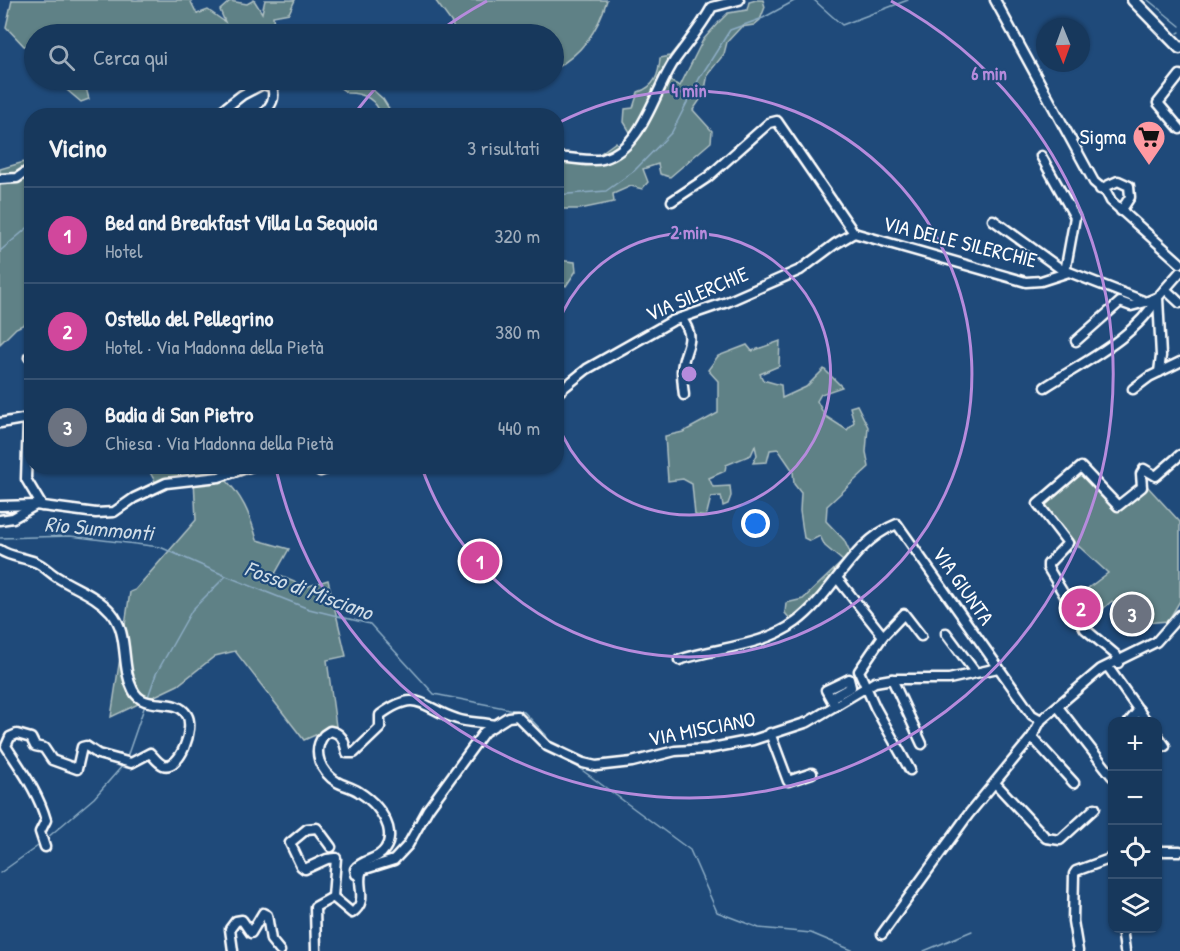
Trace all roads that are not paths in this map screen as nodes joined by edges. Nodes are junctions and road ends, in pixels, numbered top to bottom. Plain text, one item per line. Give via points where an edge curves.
1 (739, 0) edge
2 (995, 0) edge
3 (1133, 0) edge
4 (1180, 48) edge
5 (1180, 75) edge
6 (252, 90) edge
7 (273, 90) edge
8 (225, 108) edge
9 (269, 108) edge
10 (1180, 129) edge
11 (1041, 156) dead end
12 (564, 158) edge
13 (24, 173) edge
14 (0, 179) edge
15 (1105, 190) junction
16 (672, 201) dead end
17 (1121, 206) junction
18 (993, 220) dead end
19 (855, 233) junction
20 (1180, 263) edge
21 (1065, 272) junction
22 (1180, 272) edge
23 (1165, 289) junction
24 (1158, 297) junction
25 (1146, 302) junction
26 (1180, 303) edge
27 (681, 318) junction
28 (1076, 341) dead end
29 (1180, 362) edge
30 (1159, 372) junction
31 (564, 384) edge
32 (1045, 387) dead end
33 (1133, 389) dead end
34 (684, 395) dead end
35 (24, 420) edge
36 (0, 423) edge
37 (1180, 454) edge
38 (26, 474) edge
39 (228, 474) edge
40 (0, 506) edge
41 (38, 506) junction
42 (0, 520) edge
43 (0, 550) edge
44 (837, 578) junction
45 (1180, 615) edge
46 (1172, 624) junction
47 (1180, 631) edge
48 (946, 633) dead end
49 (883, 636) junction
50 (921, 636) dead end
51 (679, 660) dead end
52 (1118, 663) junction
53 (1108, 667) junction
54 (998, 669) junction
55 (975, 672) junction
56 (892, 679) junction
57 (865, 687) junction
58 (1058, 707) junction
59 (1139, 710) junction
60 (1133, 717) edge
61 (1144, 717) edge
62 (1041, 720) junction
63 (495, 725) junction
64 (770, 733) junction
65 (1032, 737) junction
66 (1162, 742) edge
67 (922, 744) dead end
68 (1165, 746) dead end
69 (910, 771) dead end
70 (1109, 771) edge
71 (812, 773) dead end
72 (995, 783) junction
73 (1074, 783) dead end
74 (1095, 808) dead end
75 (45, 847) dead end
76 (331, 847) dead end
77 (1162, 851) edge
78 (1180, 851) edge
79 (1108, 860) edge
80 (359, 874) junction
81 (333, 897) junction
82 (1123, 933) edge
83 (882, 934) dead end
84 (233, 951) edge
85 (280, 951) edge
86 (316, 951) edge
87 (1078, 951) edge
88 (1125, 951) edge

1 - 12 street via 712,7 675,60 650,113 630,140 602,159
2 - 15 street
3 - 4 main road
5 - 10 street via 1158,99
6 - 8 street
7 - 9 street
11 - 21 street via 1075,217
13 - 14 street
15 - 17 street via 1111,201
15 - 17 street via 1118,181 1129,186 1130,197
16 - 19 street via 708,177 769,123 777,121
17 - 20 street
18 - 21 street
19 - 21 street, VIA DELLE SILERCHIE via 1026,282
19 - 27 street, VIA SILERCHIE via 800,270
21 - 25 street, VIA DELLE SILERCHIE
22 - 23 street
23 - 24 street
23 - 26 street
24 - 25 street
24 - 30 street
24 - 32 street via 1134,329
25 - 28 street via 1131,306 1120,302
27 - 31 street, VIA SILERCHIE
27 - 34 street via 690,332 682,372
29 - 30 street
30 - 33 street
35 - 36 street
37 - 52 street via 1156,476 1144,470 1142,487 1118,506 1081,466 1038,504 1068,543 1048,568 1085,629 1116,655
38 - 41 street
39 - 41 street via 166,483 114,512
40 - 41 street
41 - 42 street
43 - 75 street via 35,562 92,595 111,613 123,640 128,680 134,693 146,702 174,705 187,714 190,724 187,742 175,762 168,766 160,765 150,753 131,764 86,746 82,747 76,769 52,760 31,738 17,734 10,737 6,746 32,783 42,807 46,820 40,832
44 - 49 street
44 - 51 street via 798,621 770,638 711,649
44 - 54 street, VIA GIUNTA via 868,540 897,524
45 - 46 street
46 - 47 street
46 - 52 street via 1156,642
48 - 55 street
49 - 50 street via 904,614
49 - 57 street via 859,670
52 - 53 street
53 - 58 street via 1084,682
53 - 59 street
54 - 55 street, VIA MISCIANO
54 - 62 street via 1032,715
55 - 56 street, VIA MISCIANO via 936,680
56 - 57 street, VIA MISCIANO
56 - 67 street
57 - 64 street, VIA MISCIANO via 833,702 808,722
57 - 69 street
58 - 62 street
58 - 70 street
59 - 60 street
59 - 61 street
62 - 65 street
63 - 64 street, VIA MISCIANO via 517,716 547,746 596,766 730,745
63 - 80 street via 484,732 428,809 408,845 394,860
63 - 80 street, VIA MISCIANO via 458,720 422,700 412,700 380,715 380,728 354,753 347,753 337,732 324,735 318,753 323,770 368,799 387,825 387,848 376,859 359,864 355,869
64 - 71 street via 788,781
65 - 72 street
65 - 73 street
66 - 68 street
72 - 74 street via 1053,841 1060,840
72 - 83 street
76 - 81 street via 317,828 307,829 290,843 305,869 336,858
77 - 78 street
79 - 87 street via 1074,874 1073,921
80 - 81 street via 363,898 358,908 352,913
81 - 86 street via 315,907
82 - 88 street
84 - 85 street via 230,929 242,920 251,933 263,913 267,915 271,940

